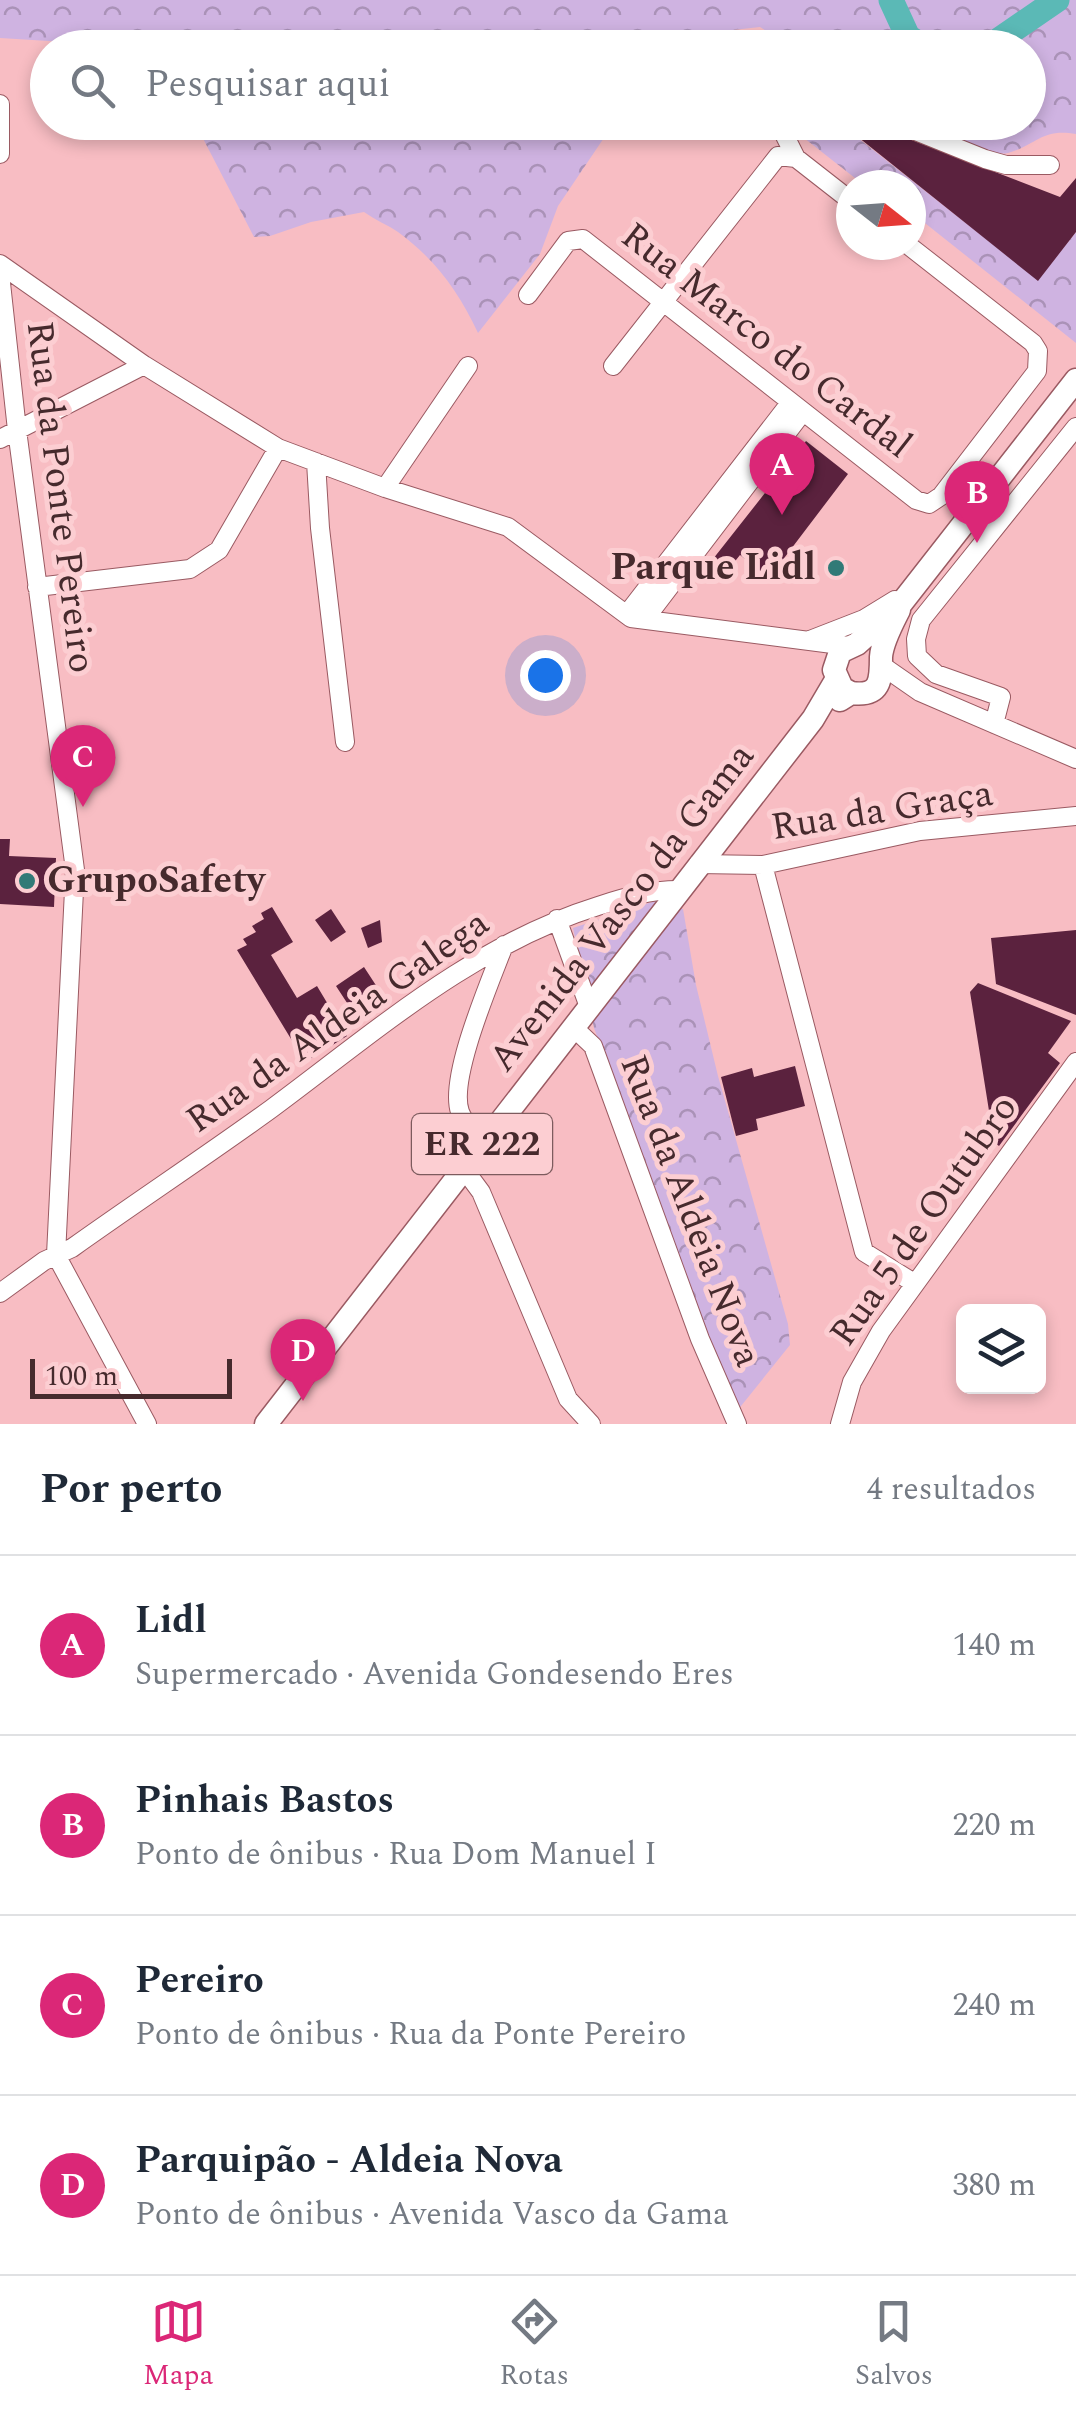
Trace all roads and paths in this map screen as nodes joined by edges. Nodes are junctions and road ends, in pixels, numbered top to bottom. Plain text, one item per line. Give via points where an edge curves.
1 (0, 104) edge
2 (787, 140) edge
3 (937, 140) edge
4 (0, 154) edge
5 (796, 158) junction
6 (1050, 165) dead end
7 (836, 189) edge
8 (926, 259) edge
9 (0, 264) edge
10 (0, 274) edge
11 (528, 295) dead end
12 (662, 302) junction
13 (144, 366) junction
14 (468, 366) dead end
15 (613, 366) dead end
16 (1076, 380) edge
17 (796, 408) junction
18 (1076, 427) edge
19 (8, 435) edge
20 (278, 448) junction
21 (316, 462) junction
22 (385, 488) junction
23 (38, 587) junction
24 (906, 597) junction
25 (636, 617) junction
26 (805, 642) junction
27 (853, 645) junction
28 (881, 670) junction
29 (840, 681) junction
30 (994, 724) junction
31 (345, 742) dead end
32 (1076, 759) edge
33 (1076, 816) edge
34 (698, 864) junction
35 (763, 864) junction
36 (678, 890) junction
37 (556, 919) junction
38 (504, 945) junction
39 (589, 1007) junction
40 (573, 1027) junction
41 (1075, 1067) edge
42 (482, 1144) junction
43 (464, 1169) junction
44 (56, 1256) junction
45 (914, 1284) junction
46 (0, 1294) edge
47 (147, 1424) edge
48 (266, 1424) edge
49 (591, 1424) edge
50 (737, 1424) edge
51 (840, 1424) edge

1 - 4 street
2 - 5 street
3 - 6 street via 1006,165
5 - 7 street
5 - 12 street via 771,162
8 - 17 street, Rua Marco do Cardal via 1033,343 1039,361 941,496 929,504 916,500
9 - 13 street
10 - 19 street, Rua da Ponte Pereiro
11 - 12 street, Rua Marco do Cardal via 576,238
12 - 15 street
12 - 17 street, Rua Marco do Cardal
13 - 19 street
13 - 20 street
14 - 22 street
16 - 24 main road, Avenida Vasco da Gama / ER 222
17 - 25 street
18 - 30 street via 921,620 917,656 936,674 1002,697
19 - 23 street, Rua da Ponte Pereiro
20 - 21 street
20 - 23 street via 207,560 190,569
21 - 22 street
21 - 31 street
22 - 25 street via 508,527
23 - 44 street, Rua da Ponte Pereiro via 75,870
24 - 26 street
24 - 27 main road, Avenida Vasco da Gama / ER 222
24 - 28 main road, Avenida Vasco da Gama / ER 222
25 - 26 street
26 - 27 street
26 - 29 street
27 - 28 main road via 876,650
27 - 29 main road, Avenida Vasco da Gama / ER 222 via 835,661
28 - 29 main road, Avenida Vasco da Gama / ER 222 via 860,694
28 - 30 street
29 - 34 main road, Avenida Vasco da Gama / ER 222
30 - 32 street
33 - 35 street, Rua da Graça via 920,831
34 - 35 street, Rua da Graça
34 - 36 main road, Avenida Vasco da Gama / ER 222
35 - 45 street via 864,1252
36 - 37 street, Rua da Aldeia Galega via 649,890
36 - 39 main road, Avenida Vasco da Gama / ER 222
37 - 38 street, Rua da Aldeia Galega
37 - 39 street
38 - 42 street via 458,1083 460,1112
38 - 44 street, Rua da Aldeia Galega via 413,1000 270,1109
39 - 40 main road, Avenida Vasco da Gama / ER 222
40 - 42 main road, Avenida Vasco da Gama / ER 222
40 - 50 street, Rua da Aldeia Nova via 592,1046
41 - 45 street, Rua 5 de Outubro
42 - 43 main road, Avenida Vasco da Gama / ER 222
43 - 48 main road, Avenida Vasco da Gama / ER 222
43 - 49 street via 481,1192 568,1398
44 - 46 street, Rua da Aldeia Galega
44 - 47 street
45 - 51 street, Rua 5 de Outubro via 852,1382

